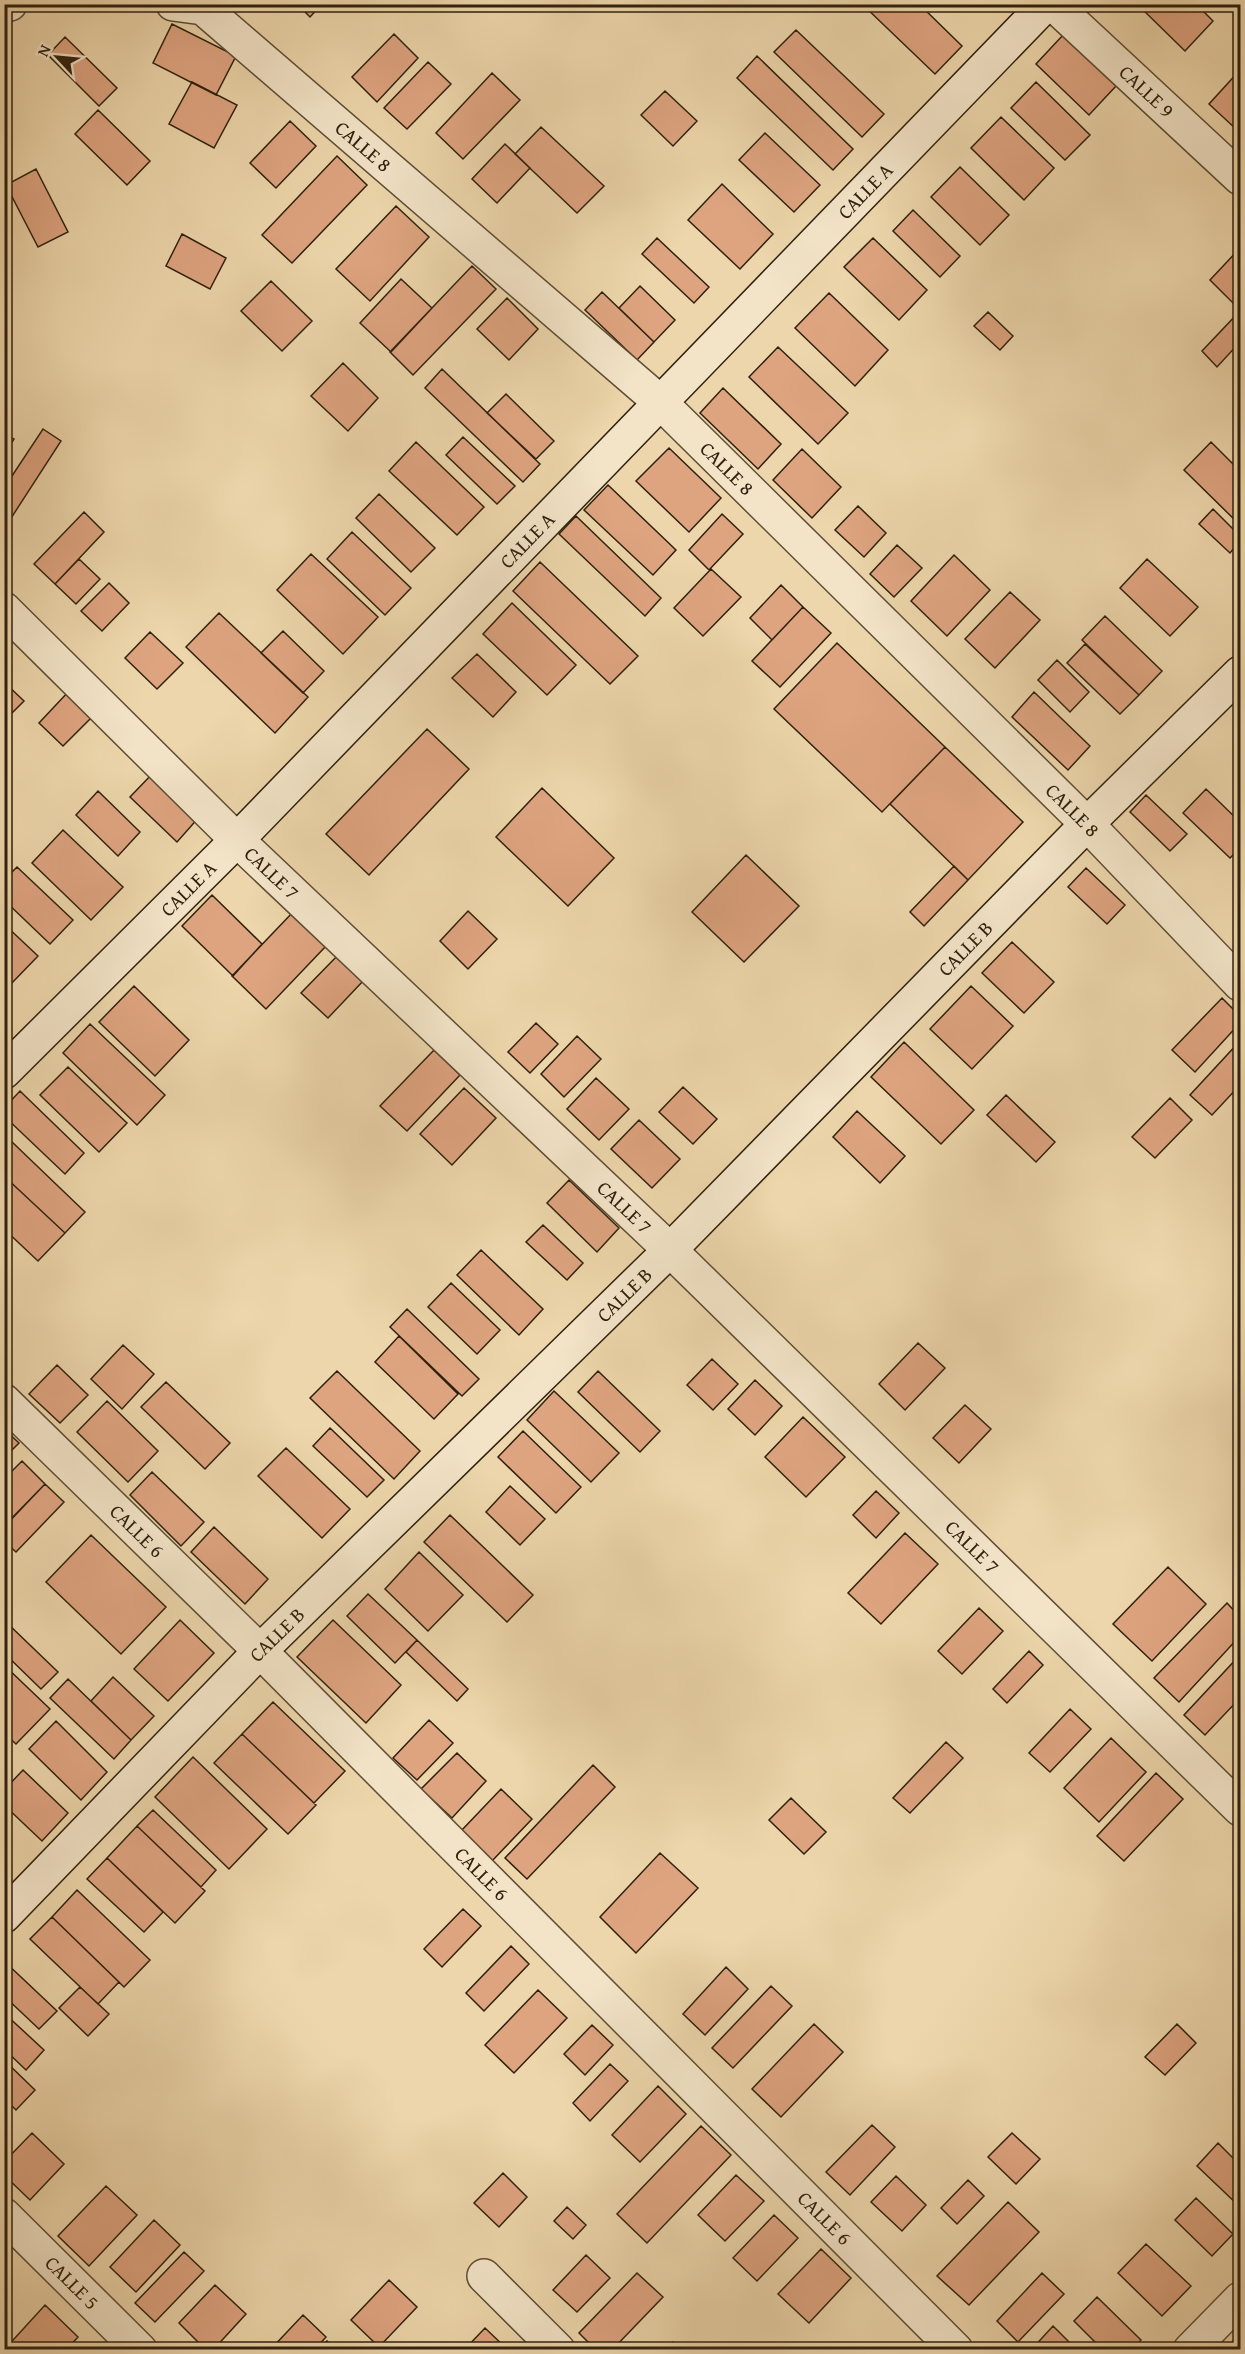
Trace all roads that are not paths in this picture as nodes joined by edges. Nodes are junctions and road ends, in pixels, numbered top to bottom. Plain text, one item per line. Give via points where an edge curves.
1 (10, 4) edge
2 (173, 4) edge
3 (1046, 4) edge
4 (1053, 4) edge
5 (4, 5) edge
6 (1240, 178) edge
7 (660, 402) junction
8 (4, 609) edge
9 (1240, 673) edge
10 (1087, 824) junction
11 (237, 840) junction
12 (1240, 984) edge
13 (4, 1072) edge
14 (670, 1250) junction
15 (4, 1401) edge
16 (260, 1650) junction
17 (1240, 1809) edge
18 (4, 1916) edge
19 (4, 2214) edge
20 (484, 2276) dead end
21 (1240, 2300) edge
22 (140, 2349) edge
23 (558, 2349) edge
24 (956, 2349) edge
25 (1190, 2349) edge

1 - 5 street
2 - 7 street, CALLE 8 via 203,9
3 - 7 street, CALLE A
4 - 6 street, CALLE 9
7 - 10 street, CALLE 8
7 - 11 street, CALLE A
8 - 11 street, CALLE 7
9 - 10 street, CALLE B
10 - 12 street, CALLE 8
10 - 14 street, CALLE B
11 - 13 street, CALLE A
11 - 14 street, CALLE 7
14 - 16 street, CALLE B
14 - 17 street, CALLE 7
15 - 16 street, CALLE 6
16 - 18 street, CALLE B
16 - 24 street, CALLE 6
19 - 22 street, CALLE 5
20 - 23 street
21 - 25 street

